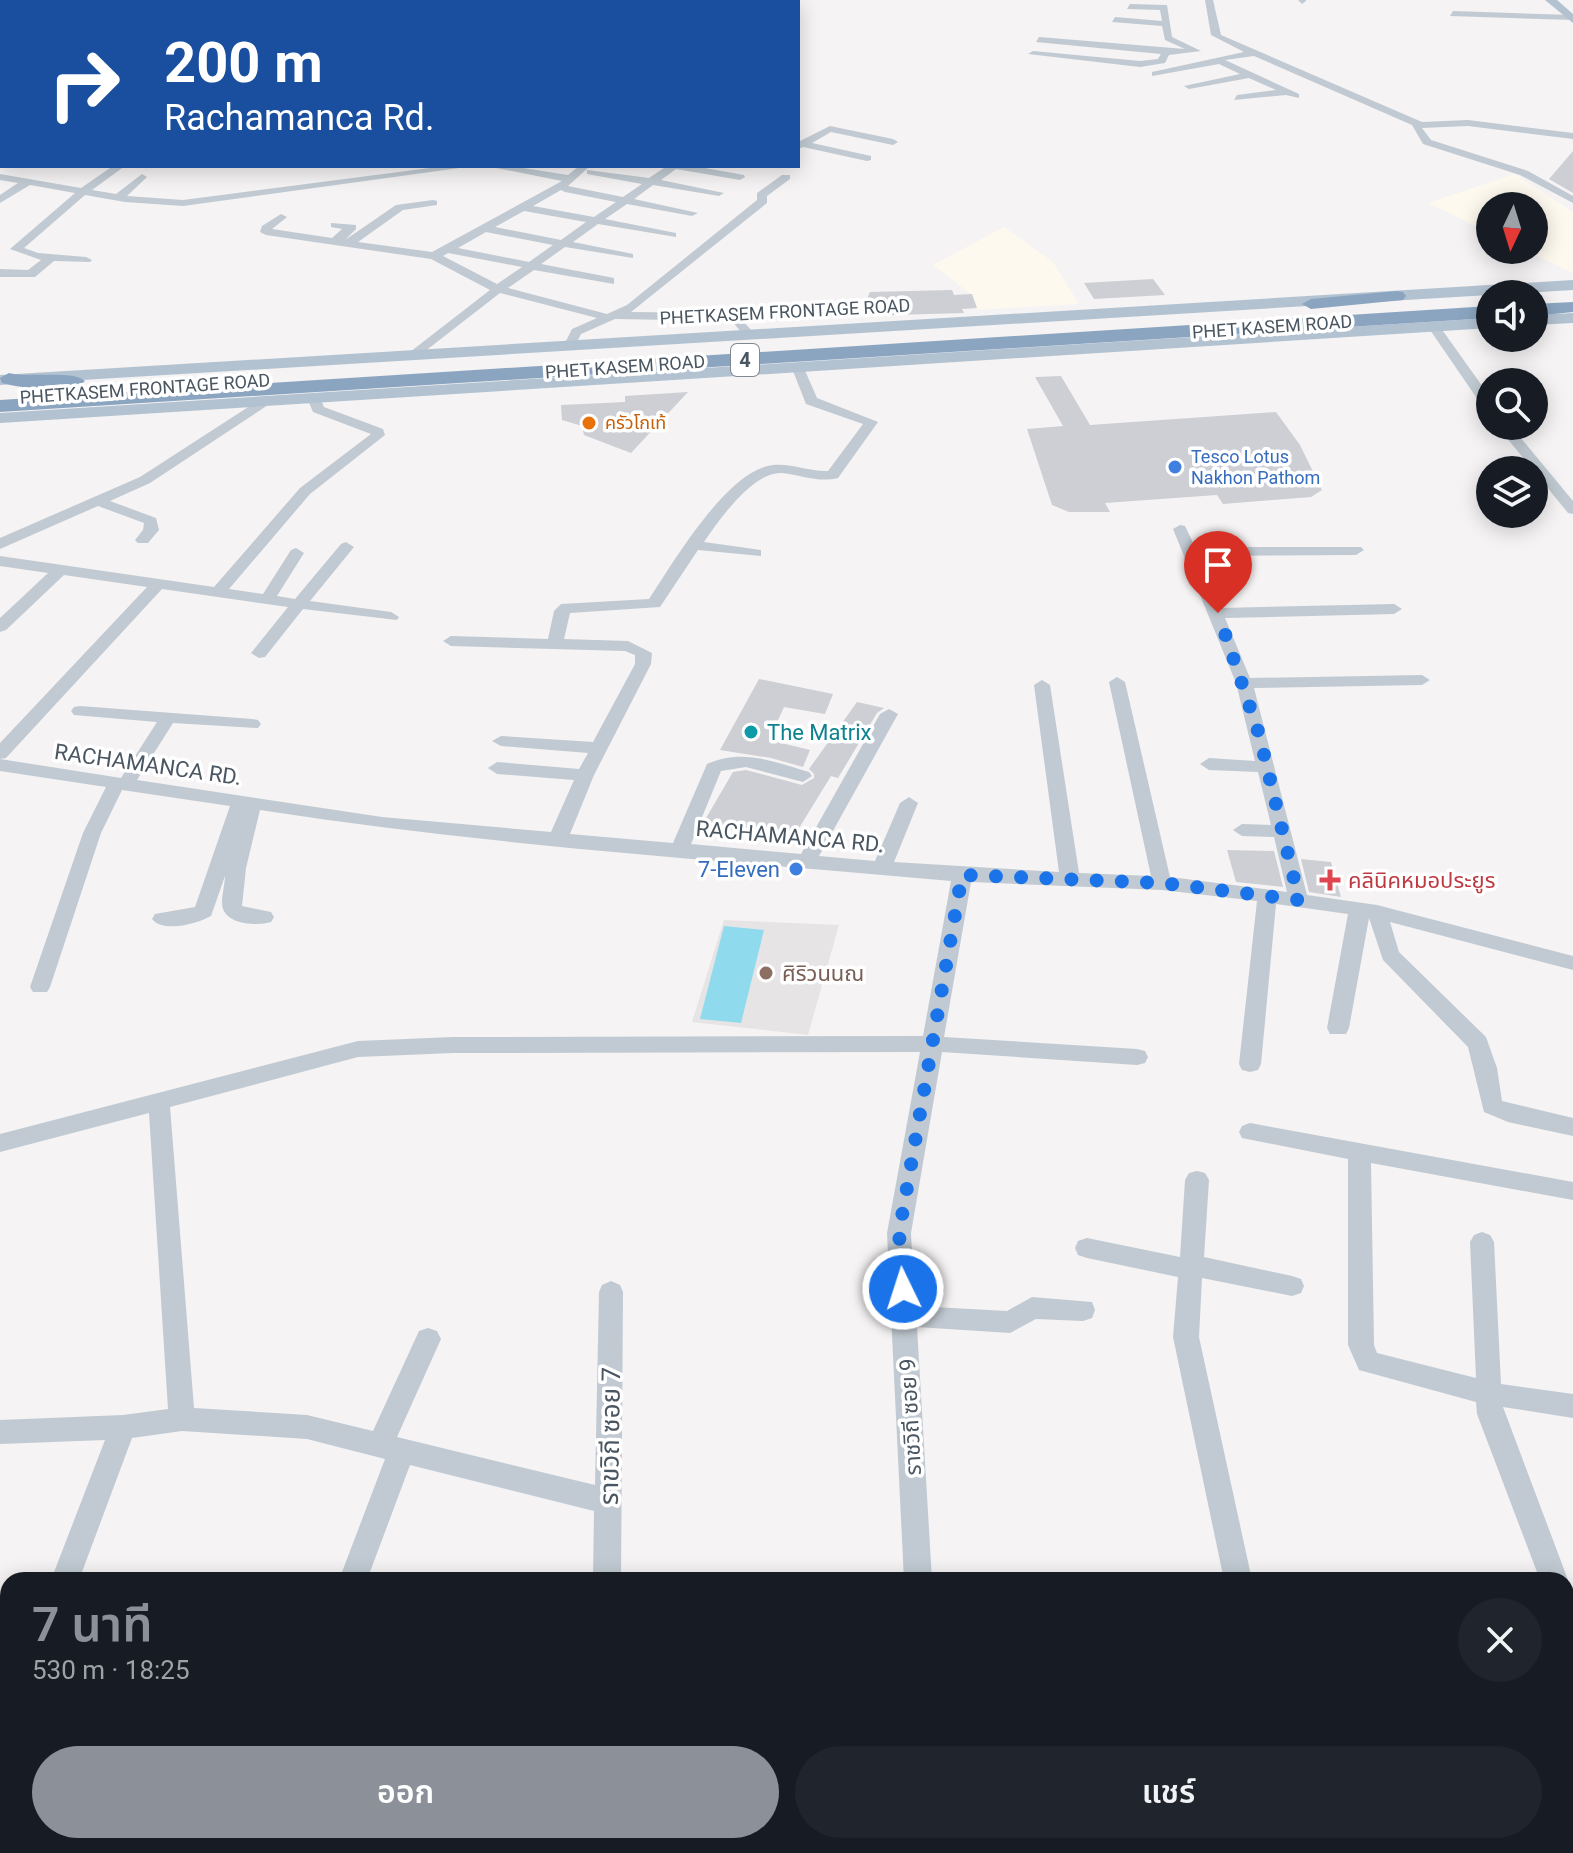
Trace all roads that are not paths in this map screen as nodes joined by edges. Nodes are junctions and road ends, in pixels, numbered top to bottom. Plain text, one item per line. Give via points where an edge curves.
1 (1209, 0) edge
2 (1550, 0) edge
3 (1130, 7) dead end
4 (1453, 14) dead end
5 (1571, 18) edge
6 (1115, 20) dead end
7 (1166, 24) junction
8 (1153, 37) dead end
9 (1168, 38) junction
10 (1039, 40) dead end
11 (1197, 51) junction
12 (1166, 52) junction
13 (1254, 53) junction
14 (1033, 54) dead end
15 (1218, 60) junction
16 (1155, 74) dead end
17 (1249, 75) junction
18 (1189, 86) dead end
19 (1237, 98) dead end
20 (1420, 125) junction
21 (1573, 136) edge
22 (893, 142) dead end
23 (800, 145) edge
24 (867, 158) dead end
25 (117, 168) edge
26 (383, 168) edge
27 (456, 168) edge
28 (500, 168) edge
29 (672, 168) edge
30 (687, 168) edge
31 (588, 169) edge
32 (0, 177) edge
33 (142, 177) dead end
34 (740, 177) dead end
35 (786, 177) dead end
36 (375, 180) junction
37 (29, 181) junction
38 (649, 182) junction
39 (568, 184) junction
40 (162, 188) dead end
41 (85, 190) junction
42 (719, 193) dead end
43 (118, 198) junction
44 (0, 200) edge
45 (624, 200) junction
46 (150, 202) junction
47 (1573, 202) edge
48 (433, 203) dead end
49 (522, 207) junction
50 (692, 213) dead end
51 (281, 217) dead end
52 (596, 221) junction
53 (335, 225) dead end
54 (482, 228) junction
55 (672, 235) dead end
56 (340, 243) junction
57 (562, 243) junction
58 (447, 249) junction
59 (434, 256) junction
60 (629, 256) dead end
61 (52, 257) junction
62 (86, 260) dead end
63 (532, 266) junction
64 (0, 273) edge
65 (610, 281) dead end
66 (1573, 285) edge
67 (498, 289) junction
68 (1397, 296) junction
69 (1573, 296) edge
70 (1548, 297) edge
71 (1476, 302) edge
72 (1573, 307) edge
73 (1548, 309) edge
74 (1476, 313) edge
75 (612, 317) junction
76 (1573, 318) edge
77 (1548, 319) edge
78 (1476, 324) edge
79 (1434, 327) junction
80 (1135, 329) junction
81 (749, 334) junction
82 (570, 345) junction
83 (415, 355) junction
84 (797, 366) junction
85 (3, 384) edge
86 (1476, 387) edge
87 (314, 398) junction
88 (267, 401) junction
89 (0, 406) edge
90 (0, 418) edge
91 (1516, 440) edge
92 (97, 501) junction
93 (1573, 510) edge
94 (1180, 529) dead end
95 (143, 540) dead end
96 (0, 544) edge
97 (696, 545) junction
98 (346, 547) dead end
99 (1356, 550) dead end
100 (1190, 552) junction
101 (296, 553) dead end
102 (756, 553) dead end
103 (0, 561) edge
104 (60, 570) junction
105 (158, 584) junction
106 (217, 593) junction
107 (267, 600) junction
108 (301, 605) junction
109 (1394, 609) dead end
110 (1218, 613) junction
111 (391, 617) dead end
112 (0, 627) edge
113 (451, 641) dead end
114 (555, 643) junction
115 (259, 653) dead end
116 (1422, 680) dead end
117 (1117, 682) dead end
118 (1244, 683) junction
119 (1042, 685) dead end
120 (80, 711) dead end
121 (889, 714) dead end
122 (168, 718) junction
123 (252, 724) dead end
124 (501, 741) dead end
125 (601, 748) junction
126 (0, 754) edge
127 (1209, 764) dead end
128 (0, 765) edge
129 (1267, 767) junction
130 (497, 768) dead end
131 (585, 775) junction
132 (803, 776) dead end
133 (120, 785) junction
134 (247, 802) junction
135 (909, 803) dead end
136 (1242, 830) dead end
137 (1281, 831) junction
138 (557, 841) junction
139 (679, 850) junction
140 (807, 861) junction
141 (882, 868) junction
142 (962, 875) junction
143 (1070, 879) junction
144 (1162, 883) junction
145 (1267, 897) junction
146 (1299, 900) junction
147 (1368, 910) junction
148 (264, 917) dead end
149 (162, 919) dead end
150 (1573, 963) edge
151 (40, 987) dead end
152 (1338, 1028) dead end
153 (934, 1044) junction
154 (1137, 1057) dead end
155 (1250, 1064) dead end
156 (159, 1102) junction
157 (1573, 1127) edge
158 (1250, 1132) dead end
159 (0, 1143) edge
160 (1359, 1150) junction
161 (1197, 1180) dead end
162 (1573, 1191) edge
163 (1482, 1242) dead end
164 (1087, 1248) dead end
165 (1191, 1267) junction
166 (1292, 1286) dead end
167 (611, 1292) dead end
168 (1083, 1310) dead end
169 (904, 1316) junction
170 (428, 1339) dead end
171 (1487, 1393) junction
172 (1573, 1406) edge
173 (182, 1419) junction
174 (123, 1427) junction
175 (0, 1432) edge
176 (391, 1448) junction
177 (610, 1502) junction
178 (68, 1572) edge
179 (355, 1572) edge
180 (607, 1572) edge
181 (918, 1572) edge
182 (1236, 1572) edge
183 (1551, 1572) edge

1 - 13 street via 1215,35
2 - 5 main road
3 - 7 street via 1164,7
4 - 5 street
6 - 7 street
7 - 9 street
8 - 9 street
9 - 11 street
10 - 12 street
11 - 12 street
11 - 15 street
12 - 14 street via 1162,61 1140,64
13 - 15 street
13 - 20 street
15 - 16 street
15 - 17 street
17 - 18 street
17 - 19 street via 1291,94
20 - 21 street via 1459,123
20 - 47 street via 1417,131 1427,142 1530,176
22 - 23 street via 830,129
23 - 24 street
25 - 41 street
26 - 36 street
27 - 36 street
28 - 39 street
29 - 38 street
30 - 34 street
31 - 38 street
31 - 39 street
32 - 37 street
33 - 43 street
35 - 75 street via 631,308
36 - 46 street via 198,202
37 - 41 street
37 - 44 street
38 - 42 street
38 - 45 street
39 - 45 street
39 - 49 street
40 - 46 street
41 - 43 street
41 - 61 street via 16,249
43 - 46 street
45 - 50 street
45 - 52 street
48 - 56 street via 400,207
49 - 52 street
49 - 54 street
51 - 56 street via 266,232
52 - 55 street
52 - 57 street
53 - 56 street via 352,227
54 - 57 street
54 - 58 street
56 - 59 street
57 - 60 street
57 - 63 street
58 - 59 street
58 - 63 street
59 - 67 street
61 - 62 street
61 - 64 street via 33,273
63 - 65 street
63 - 67 street
66 - 68 main road, PHETKASEM FRONTAGE ROAD / 4
67 - 75 street
67 - 83 street
68 - 80 highway
68 - 81 main road, PHETKASEM FRONTAGE ROAD / 4
69 - 70 highway
71 - 80 highway, PHET KASEM ROAD / 4
72 - 73 highway
74 - 80 highway, PHET KASEM ROAD / 4
75 - 81 street via 735,317
75 - 82 street via 581,329
76 - 77 main road
78 - 79 main road, PHETKASEM FRONTAGE ROAD / 4
79 - 80 highway
79 - 84 main road, PHETKASEM FRONTAGE ROAD / 4
79 - 86 street
80 - 85 highway, PHET KASEM ROAD / 4 via 201,381
80 - 89 highway, PHET KASEM ROAD / 4
81 - 82 main road, PHETKASEM FRONTAGE ROAD / 4
82 - 83 main road, PHETKASEM FRONTAGE ROAD / 4
83 - 85 main road, PHETKASEM FRONTAGE ROAD / 4
84 - 87 main road, PHETKASEM FRONTAGE ROAD / 4
84 - 97 street via 811,401 871,422 833,475 769,469 751,479 728,498
87 - 88 main road, PHETKASEM FRONTAGE ROAD / 4
87 - 106 street via 318,409 378,435 305,491
88 - 90 main road, PHETKASEM FRONTAGE ROAD / 4
88 - 92 street via 145,480
91 - 93 street
92 - 95 street via 151,521
92 - 96 street
94 - 100 street
97 - 102 street
97 - 114 street via 654,604 570,605 562,611
98 - 108 street
99 - 100 street
100 - 110 street
101 - 107 street
103 - 104 street
104 - 105 street
104 - 112 street
105 - 106 street
105 - 126 street
106 - 107 street
107 - 108 street
108 - 111 street
108 - 115 street
109 - 110 street
110 - 118 street
113 - 114 street
114 - 125 street via 628,646 644,653
116 - 118 street
117 - 144 street
118 - 129 street
119 - 143 street
120 - 122 street
121 - 140 street
122 - 123 street
122 - 133 street
124 - 125 street
125 - 131 street
127 - 129 street
128 - 133 street, RACHAMANCA RD.
129 - 137 street
130 - 131 street
131 - 138 street
132 - 139 street via 739,759 724,761 713,768
133 - 134 street, RACHAMANCA RD.
133 - 151 street via 92,833
134 - 138 street, RACHAMANCA RD.
134 - 148 street via 232,908 241,915
134 - 149 street via 204,911
135 - 141 street
136 - 137 street
137 - 146 street
138 - 139 street, RACHAMANCA RD.
139 - 140 street, RACHAMANCA RD.
140 - 141 street, RACHAMANCA RD.
141 - 142 street, RACHAMANCA RD.
142 - 143 street, RACHAMANCA RD.
142 - 153 street, ราชวิถี ซอย 9
143 - 144 street, RACHAMANCA RD.
144 - 145 street, RACHAMANCA RD.
145 - 146 street, RACHAMANCA RD.
145 - 155 street
146 - 147 street, RACHAMANCA RD.
147 - 150 street, RACHAMANCA RD.
147 - 152 street
147 - 157 street via 1390,955 1478,1043 1492,1106
153 - 154 street
153 - 156 street via 358,1049
153 - 169 street, ราชวิถี ซอย 9 via 899,1233
156 - 159 street
156 - 173 street
158 - 160 street
160 - 162 street
160 - 171 street via 1364,1357
161 - 165 street
163 - 171 street
164 - 165 street
165 - 166 street
165 - 182 street via 1186,1337
167 - 177 street, ราขวิถี ซอย 7
168 - 169 street via 1032,1308 1010,1322
169 - 181 street, ราชวิถี ซอย 9
170 - 176 street
171 - 172 street
171 - 183 street via 1498,1441
173 - 174 street
173 - 176 street via 307,1427
174 - 175 street
174 - 178 street
176 - 177 street
176 - 179 street
177 - 180 street, ราขวิถี ซอย 7

